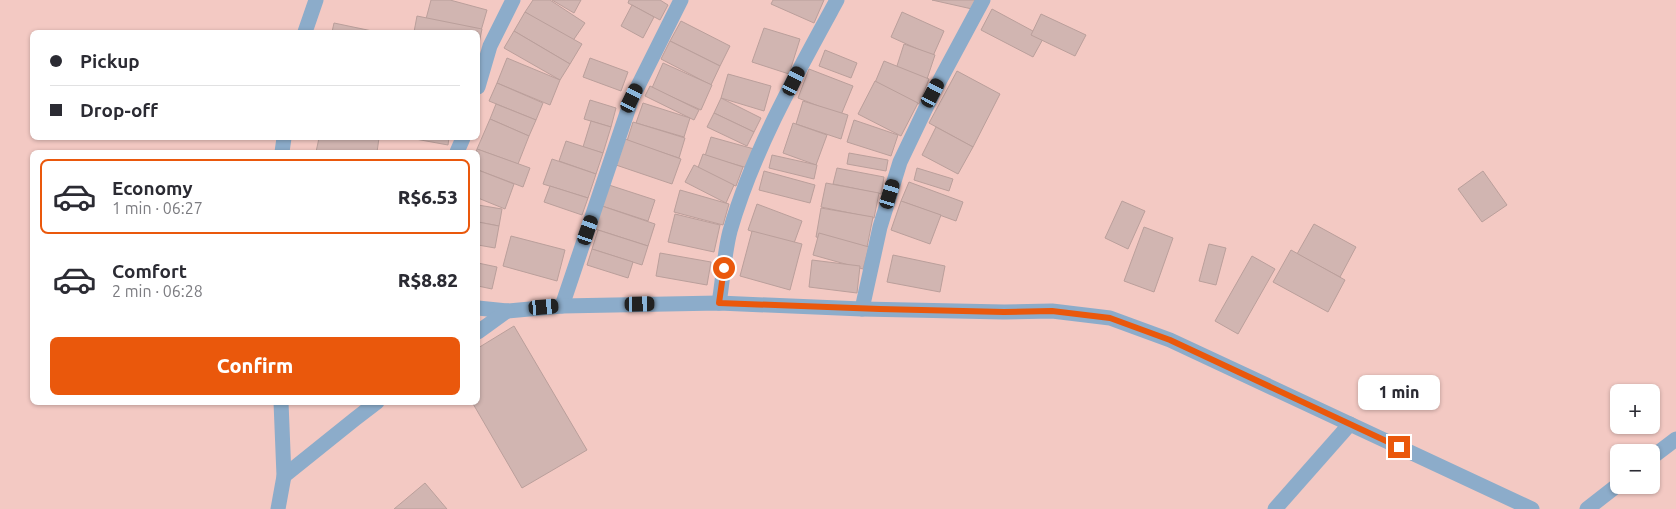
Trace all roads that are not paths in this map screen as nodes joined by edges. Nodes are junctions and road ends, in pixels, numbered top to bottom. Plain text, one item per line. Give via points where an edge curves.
1 (316, 0) edge
2 (513, 0) edge
3 (681, 0) edge
4 (837, 0) edge
5 (983, 0) edge
6 (306, 30) edge
7 (480, 80) edge
8 (719, 303) junction
9 (562, 306) junction
10 (480, 308) edge
11 (862, 308) junction
12 (507, 311) junction
13 (480, 331) edge
14 (281, 405) edge
15 (373, 405) edge
16 (1350, 424) junction
17 (1676, 439) edge
18 (1660, 451) edge
19 (284, 476) junction
20 (1610, 491) edge
21 (278, 509) edge
22 (1275, 509) edge
23 (1532, 509) edge
24 (1587, 509) edge

1 - 6 street
2 - 7 street via 490,46
3 - 9 street via 632,98
4 - 8 street via 802,64 743,193 730,234
5 - 11 street via 900,162 880,227
8 - 9 street
8 - 11 street
9 - 12 street
10 - 12 street
11 - 16 street via 1052,311 1110,318 1170,340
12 - 13 street
14 - 19 street
15 - 19 street
16 - 22 street
16 - 23 street
17 - 18 street
19 - 21 street
20 - 24 street

